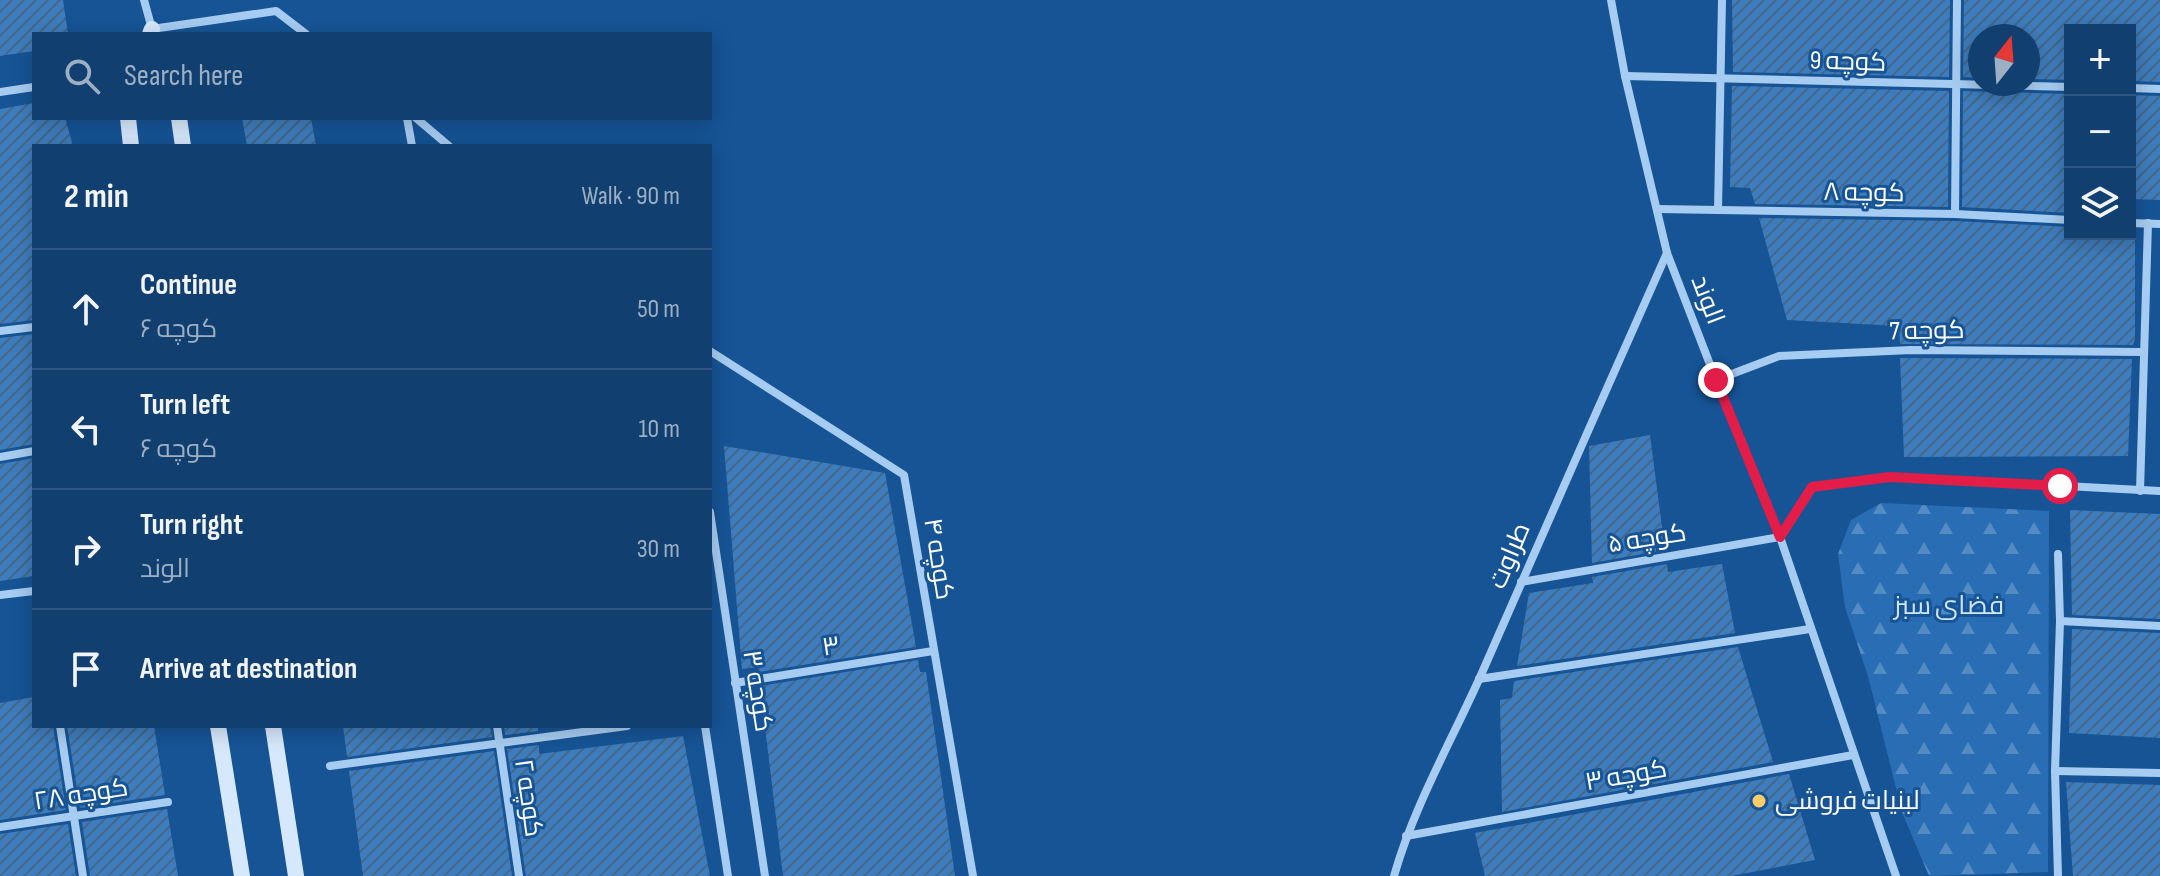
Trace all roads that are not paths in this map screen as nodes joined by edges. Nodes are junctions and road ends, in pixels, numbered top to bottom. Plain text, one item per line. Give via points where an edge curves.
1 (144, 0) edge
2 (1611, 0) edge
3 (1722, 0) edge
4 (1957, 0) edge
5 (152, 32) edge
6 (303, 32) edge
7 (1625, 76) junction
8 (1719, 79) junction
9 (1957, 86) junction
10 (32, 87) edge
11 (2064, 87) edge
12 (2136, 88) edge
13 (2160, 89) edge
14 (0, 92) edge
15 (128, 120) edge
16 (179, 120) edge
17 (407, 120) edge
18 (418, 120) edge
19 (131, 144) edge
20 (183, 144) edge
21 (412, 144) edge
22 (447, 144) edge
23 (1657, 209) junction
24 (1718, 210) junction
25 (1955, 214) junction
26 (2064, 220) edge
27 (2136, 223) edge
28 (2148, 223) junction
29 (2160, 224) edge
30 (1667, 253) junction
31 (32, 327) edge
32 (0, 331) edge
33 (712, 352) edge
34 (2143, 352) junction
35 (1716, 380) junction
36 (32, 451) edge
37 (0, 457) edge
38 (2140, 491) junction
39 (2160, 491) edge
40 (712, 526) edge
41 (1780, 537) junction
42 (2058, 554) dead end
43 (1521, 582) junction
44 (32, 591) edge
45 (0, 595) edge
46 (2060, 621) junction
47 (2160, 626) edge
48 (1810, 629) junction
49 (933, 651) junction
50 (1479, 679) junction
51 (735, 683) junction
52 (60, 728) edge
53 (218, 728) edge
54 (273, 728) edge
55 (497, 728) edge
56 (612, 728) edge
57 (705, 728) edge
58 (499, 743) junction
59 (1853, 755) junction
60 (330, 766) dead end
61 (2055, 771) junction
62 (2160, 773) edge
63 (168, 802) dead end
64 (74, 816) junction
65 (0, 827) edge
66 (1406, 836) junction
67 (83, 876) edge
68 (242, 876) edge
69 (296, 876) edge
70 (519, 876) edge
71 (728, 876) edge
72 (765, 876) edge
73 (973, 876) edge
74 (1394, 876) edge
75 (1896, 876) edge
76 (2058, 876) edge

1 - 5 street
2 - 7 street, الوند
3 - 8 street
4 - 9 street
5 - 6 street via 276,11
7 - 8 street, کوچه 9
7 - 23 street, الوند
8 - 9 street, کوچه 9
8 - 24 street
9 - 11 street, کوچه 9
9 - 25 street
10 - 14 street
12 - 13 street
15 - 19 main road
16 - 20 main road
17 - 21 street
18 - 22 street
23 - 24 street, کوچه ۸
23 - 30 street, الوند
24 - 25 street, کوچه ۸
25 - 26 street, کوچه ۸
27 - 28 street
28 - 29 street
28 - 34 street
30 - 35 street, الوند
30 - 43 street, طراوت
31 - 32 street
33 - 49 street, کوچه ۴ via 904,475
34 - 35 street, کوچه 7 via 1911,350 1779,356
34 - 38 street
35 - 41 street, الوند
36 - 37 street
38 - 39 street
38 - 41 street via 1890,477 1812,487
40 - 51 street, کوچه ۳
41 - 43 street, کوچه ۵
41 - 48 street, الوند
42 - 46 street
43 - 50 street, طراوت
44 - 45 street
46 - 47 street
46 - 61 street
48 - 50 street
48 - 59 street, الوند
49 - 51 street, ۳
49 - 73 street, کوچه ۴
50 - 66 street, طراوت
51 - 72 street, کوچه ۳
52 - 64 street
53 - 68 main road
54 - 69 main road
55 - 58 street, کوچه ۲
56 - 58 street
57 - 71 street
58 - 60 street
58 - 70 street, کوچه ۲
59 - 66 street, کوچه ۳
59 - 75 street, الوند
61 - 62 street
61 - 76 street
63 - 64 street, کوچه ۲۸
64 - 65 street, کوچه ۲۸
64 - 67 street
66 - 74 street, طراوت

